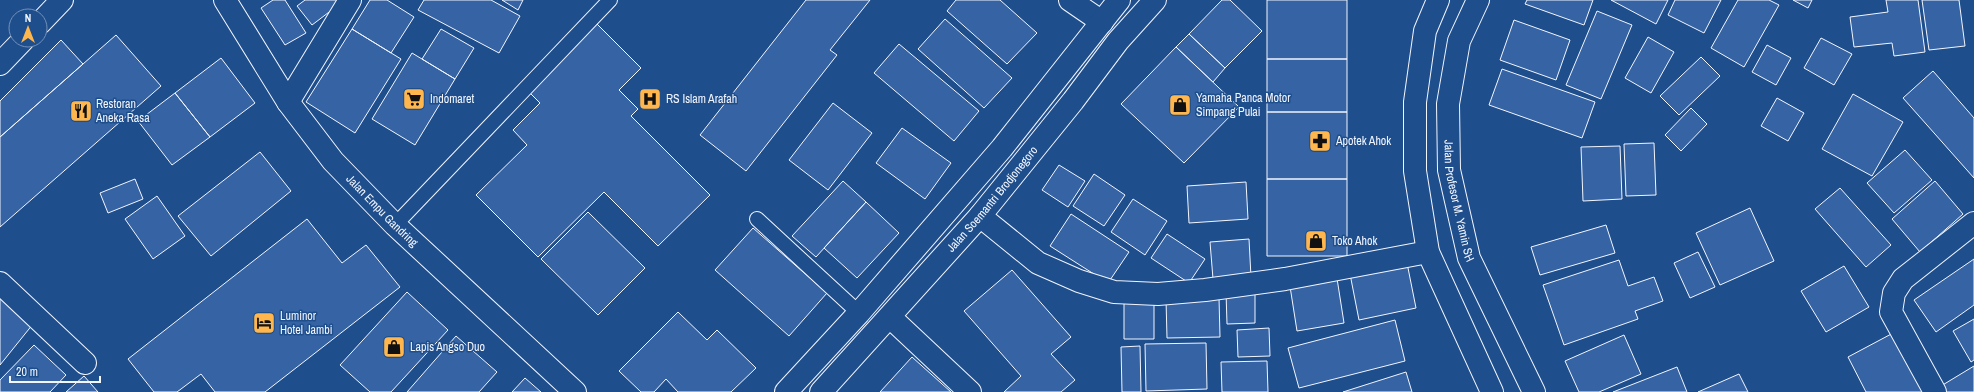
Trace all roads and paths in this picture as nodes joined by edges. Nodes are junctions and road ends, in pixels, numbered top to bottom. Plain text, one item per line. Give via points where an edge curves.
1 (62, 0) edge
2 (225, 0) edge
3 (350, 0) edge
4 (610, 0) edge
5 (1070, 0) edge
6 (1120, 0) edge
7 (1155, 0) edge
8 (1438, 0) edge
9 (1478, 0) edge
10 (48, 15) edge
11 (1102, 22) junction
12 (15, 48) edge
13 (0, 64) edge
14 (288, 102) junction
15 (980, 216) junction
16 (757, 219) dead end
17 (1974, 223) edge
18 (395, 225) junction
19 (1428, 252) junction
20 (0, 283) edge
21 (859, 313) junction
22 (890, 317) junction
23 (85, 363) dead end
24 (575, 392) edge
25 (786, 392) edge
26 (821, 392) edge
27 (970, 392) edge
28 (1492, 392) edge
29 (1534, 392) edge
30 (1936, 392) edge

1 - 10 main road
2 - 14 main road, Jalan Empu Gandring
3 - 14 main road
4 - 18 lane
5 - 11 main road
6 - 11 main road, Jalan Soemantri Brodjonegoro
7 - 15 main road, Jalan Soemantri Brodjonegoro via 1118,40 1073,101
8 - 19 main road via 1425,31 1415,102 1415,171
9 - 29 main road, Jalan Profesor M. Yamin SH via 1459,41 1448,104 1449,170 1469,258
11 - 21 main road, Jalan Soemantri Brodjonegoro via 1002,148
12 - 13 main road
14 - 18 main road, Jalan Empu Gandring via 333,162
15 - 19 main road via 1038,263 1079,281 1114,292 1158,294 1205,290 1284,279
15 - 22 main road, Jalan Soemantri Brodjonegoro
16 - 21 lane
17 - 30 main road via 1903,279 1894,293 1891,312
18 - 24 main road, Jalan Empu Gandring
19 - 28 main road
20 - 23 main road
21 - 25 main road, Jalan Soemantri Brodjonegoro
22 - 26 main road, Jalan Soemantri Brodjonegoro
22 - 27 main road

